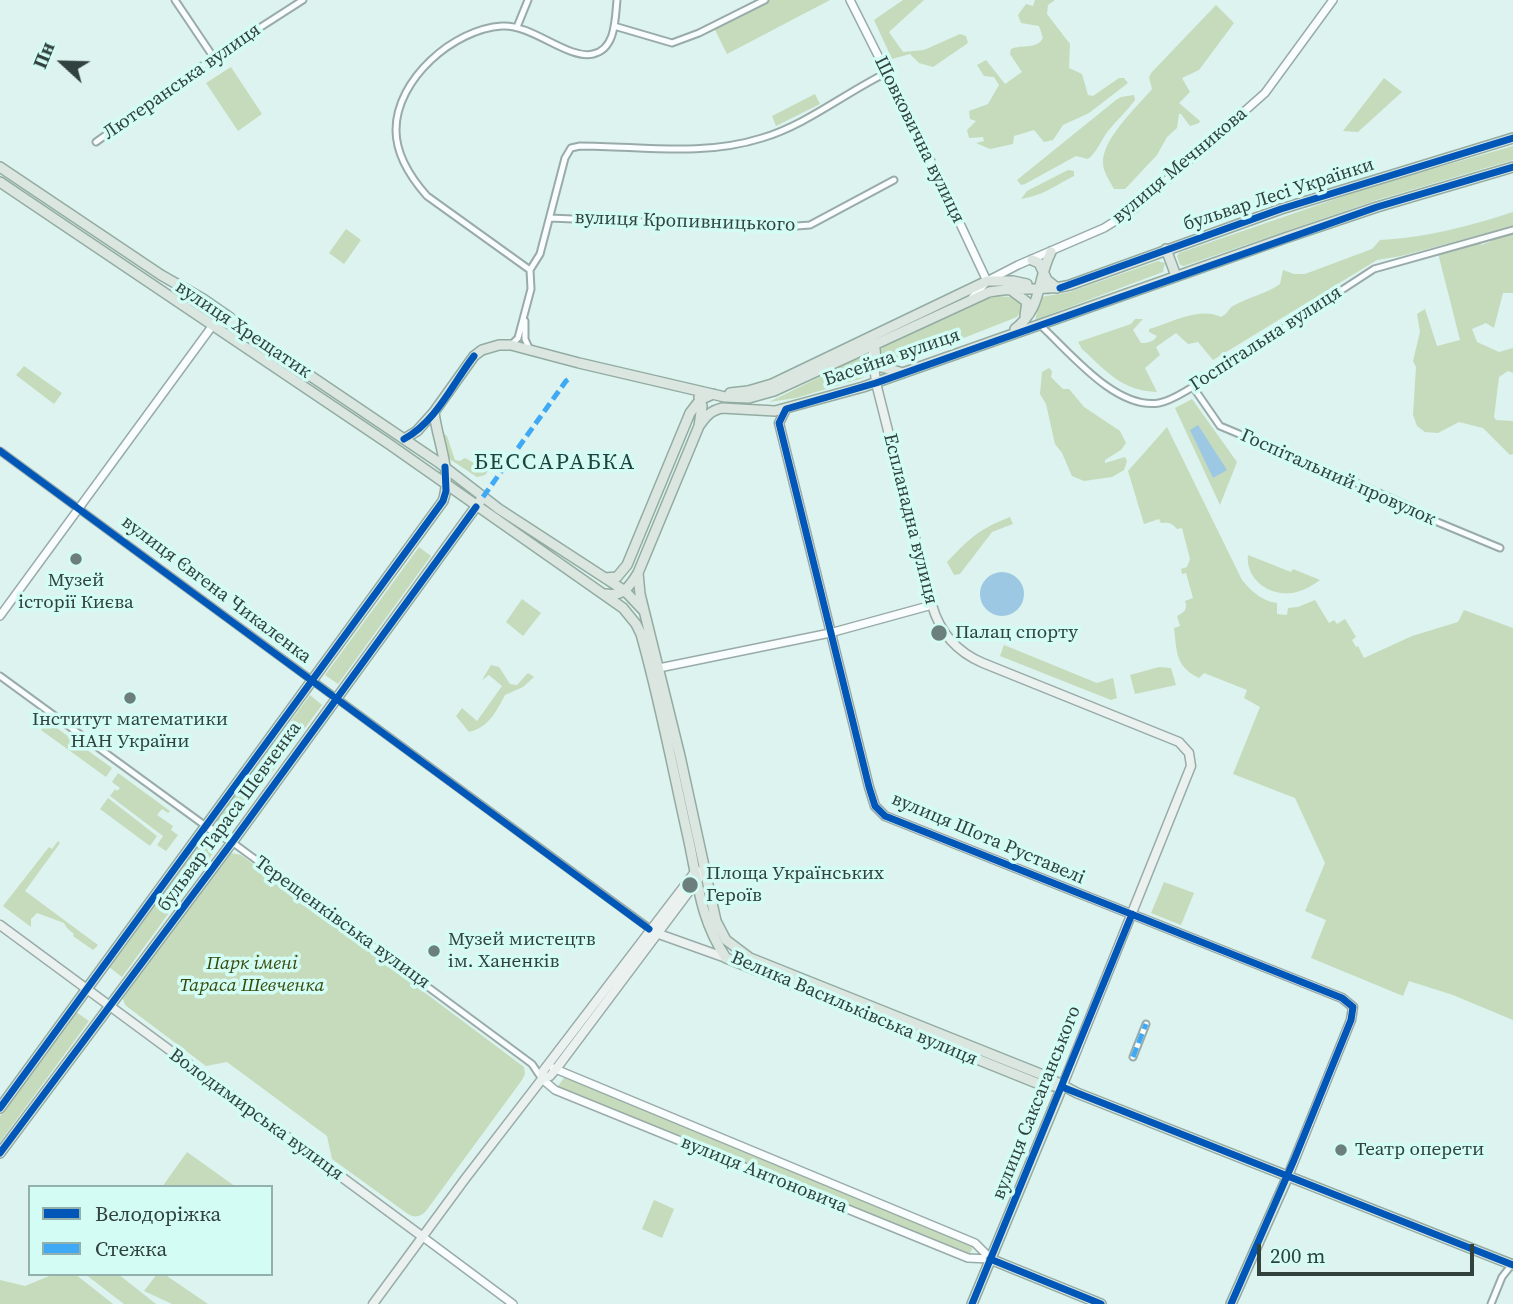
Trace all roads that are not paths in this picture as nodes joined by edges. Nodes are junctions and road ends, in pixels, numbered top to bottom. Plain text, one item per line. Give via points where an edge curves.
1 (175, 0) edge
2 (303, 0) edge
3 (528, 0) edge
4 (617, 0) edge
5 (765, 0) edge
6 (850, 0) edge
7 (1333, 0) edge
8 (614, 26) junction
9 (517, 27) junction
10 (214, 58) junction
11 (886, 73) junction
12 (1513, 138) edge
13 (96, 142) dead end
14 (0, 167) edge
15 (1513, 167) edge
16 (894, 180) dead end
17 (0, 182) edge
18 (550, 218) junction
19 (1513, 230) edge
20 (1166, 249) junction
21 (1051, 252) junction
22 (1032, 260) junction
23 (530, 270) junction
24 (1043, 271) junction
25 (1175, 276) junction
26 (987, 281) junction
27 (1039, 288) junction
28 (1057, 288) junction
29 (1006, 289) junction
30 (972, 298) junction
31 (526, 309) junction
32 (213, 325) junction
33 (1040, 325) junction
34 (1018, 326) junction
35 (244, 331) junction
36 (1008, 335) junction
37 (511, 345) junction
38 (878, 345) junction
39 (531, 351) junction
40 (904, 372) junction
41 (876, 383) junction
42 (1193, 387) junction
43 (689, 389) junction
44 (712, 394) junction
45 (701, 400) junction
46 (786, 409) junction
47 (434, 412) junction
48 (699, 426) junction
49 (404, 439) junction
50 (0, 451) edge
51 (445, 467) junction
52 (446, 483) junction
53 (483, 497) junction
54 (476, 507) junction
55 (78, 509) junction
56 (1500, 548) dead end
57 (638, 573) junction
58 (605, 578) junction
59 (625, 591) junction
60 (604, 593) junction
61 (932, 605) junction
62 (0, 616) edge
63 (647, 617) junction
64 (831, 633) junction
65 (659, 668) junction
66 (0, 676) edge
67 (312, 681) junction
68 (337, 699) junction
69 (1189, 753) joint
70 (207, 827) junction
71 (232, 842) junction
72 (700, 871) junction
73 (696, 884) junction
74 (1132, 914) junction
75 (0, 925) edge
76 (653, 931) junction
77 (726, 958) junction
78 (87, 989) junction
79 (109, 1005) junction
80 (1146, 1024) dead end
81 (1132, 1057) dead end
82 (552, 1067) junction
83 (542, 1079) junction
84 (1062, 1087) junction
85 (0, 1108) edge
86 (0, 1153) edge
87 (1287, 1176) junction
88 (423, 1237) junction
89 (990, 1259) junction
90 (1513, 1264) edge
91 (373, 1304) edge
92 (513, 1304) edge
93 (972, 1304) edge
94 (1101, 1304) edge
95 (1231, 1304) edge
96 (1491, 1304) edge

1 - 10 street
2 - 10 street, Лютеранська вулиця
3 - 9 street
4 - 8 street
5 - 8 street via 672,43
6 - 11 street, Шовковична вулиця
7 - 21 street, вулиця Мечникова via 1265,93 1216,138 1133,210 1104,229
8 - 9 street via 607,46 585,55
9 - 23 street via 485,29 448,45 435,56 407,92 396,130 405,165 416,184
10 - 13 street, Лютеранська вулиця
11 - 18 street via 763,138 708,149 575,146 565,158
11 - 26 street, Шовковична вулиця
12 - 20 main road, бульвар Лесі Українки
14 - 35 main road, вулиця Хрещатик via 203,299
15 - 25 main road via 1377,207
16 - 18 street, вулиця Кропивницького via 799,227
17 - 32 main road, вулиця Хрещатик
18 - 23 street via 540,254
19 - 42 street, Госпітальна вулиця via 1374,269
20 - 25 main road
20 - 28 main road, бульвар Лесі Українки
21 - 22 street, вулиця Мечникова
21 - 24 main road
22 - 24 main road
22 - 26 street, вулиця Мечникова
23 - 31 street
24 - 27 main road
24 - 28 main road
25 - 33 main road
26 - 27 main road
26 - 30 street, вулиця Мечникова
26 - 44 main road, Басейна вулиця via 772,384
27 - 28 main road, бульвар Лесі Українки
27 - 29 main road, бульвар Лесі Українки
27 - 34 main road via 1029,317
29 - 30 main road, бульвар Лесі Українки
29 - 34 main road via 1027,302
30 - 38 main road, Басейна вулиця
31 - 37 street via 518,338
31 - 39 street via 525,339
32 - 35 street via 223,323
32 - 52 main road, вулиця Хрещатик
32 - 55 street
33 - 36 main road
33 - 42 street, Госпітальна вулиця via 1108,388 1128,400 1163,403
34 - 36 main road
35 - 49 main road, вулиця Хрещатик
36 - 40 main road, Басейна вулиця
37 - 39 main road, Басейна вулиця
37 - 47 main road via 491,346 474,356
38 - 40 main road via 876,360 881,367
38 - 41 main road, Еспланадна вулиця via 872,360
38 - 44 main road, Басейна вулиця via 774,391 749,398
39 - 43 main road, Басейна вулиця
40 - 41 main road, Басейна вулиця
41 - 46 main road, Басейна вулиця
41 - 61 main road, Еспланадна вулиця
42 - 56 street, Госпітальний провулок via 1220,426
43 - 44 main road, Басейна вулиця
43 - 45 main road
44 - 45 main road
45 - 48 main road
45 - 58 main road via 690,413 628,562 617,577
46 - 48 main road, Басейна вулиця via 722,408 708,414
46 - 64 main road, вулиця Шота Руставелі via 779,423
47 - 49 main road
47 - 51 main road, бульвар Тараса Шевченка
48 - 57 main road
49 - 51 main road, вулиця Хрещатик
50 - 55 street, вулиця Євгена Чикаленка
51 - 52 main road, бульвар Тараса Шевченка
51 - 53 main road, вулиця Хрещатик
52 - 54 main road, вулиця Хрещатик
52 - 67 main road, бульвар Тараса Шевченка via 443,501
53 - 54 main road, бульвар Тараса Шевченка
53 - 58 main road, Велика Васильківська вулиця
54 - 60 main road, Велика Васильківська вулиця
54 - 68 main road, бульвар Тараса Шевченка
55 - 62 street
55 - 67 street, вулиця Євгена Чикаленка
57 - 59 main road
57 - 63 main road, Велика Васильківська вулиця
58 - 59 main road, Велика Васильківська вулиця
59 - 60 main road
59 - 63 main road, Велика Васильківська вулиця
60 - 72 main road, Велика Васильківська вулиця via 631,617 641,634
61 - 64 street
61 - 69 main road, Еспланадна вулиця via 940,627 972,658 1180,742
63 - 65 main road, Велика Васильківська вулиця
64 - 65 street
64 - 74 main road, вулиця Шота Руставелі via 878,810
65 - 72 main road, Велика Васильківська вулиця
66 - 70 street, Терещенківська вулиця
67 - 68 street, вулиця Євгена Чикаленка
67 - 70 main road, бульвар Тараса Шевченка
68 - 71 main road, бульвар Тараса Шевченка
68 - 76 street, вулиця Євгена Чикаленка
69 - 74 main road, вулиця Саксаганського via 1191,766
70 - 71 street, Терещенківська вулиця
70 - 78 main road, бульвар Тараса Шевченка
71 - 79 main road, бульвар Тараса Шевченка
71 - 83 street, Терещенківська вулиця via 532,1064
72 - 73 main road, Велика Васильківська вулиця
72 - 76 main road
72 - 84 main road, Велика Васильківська вулиця via 716,921 738,951 1043,1075
73 - 76 main road
73 - 77 main road, Велика Васильківська вулиця via 711,934
74 - 84 main road, вулиця Саксаганського
74 - 87 main road, вулиця Шота Руставелі via 1342,998 1353,1007 1352,1020
75 - 78 main road, Володимирська вулиця
76 - 77 main road
76 - 82 main road
77 - 84 main road, Велика Васильківська вулиця via 1039,1084
78 - 79 main road, Володимирська вулиця
78 - 85 main road, бульвар Тараса Шевченка
79 - 86 main road, бульвар Тараса Шевченка
79 - 88 main road, Володимирська вулиця
80 - 81 street
82 - 83 main road via 543,1071
82 - 89 street, вулиця Антоновича via 975,1242
83 - 88 main road
83 - 89 street, вулиця Антоновича via 555,1090 968,1258
84 - 87 main road, Велика Васильківська вулиця
84 - 89 main road, вулиця Саксаганського
87 - 90 main road, Велика Васильківська вулиця
87 - 95 main road
88 - 91 main road
88 - 92 street, Володимирська вулиця
89 - 93 main road, вулиця Саксаганського
89 - 94 main road, вулиця Антоновича
90 - 96 street

